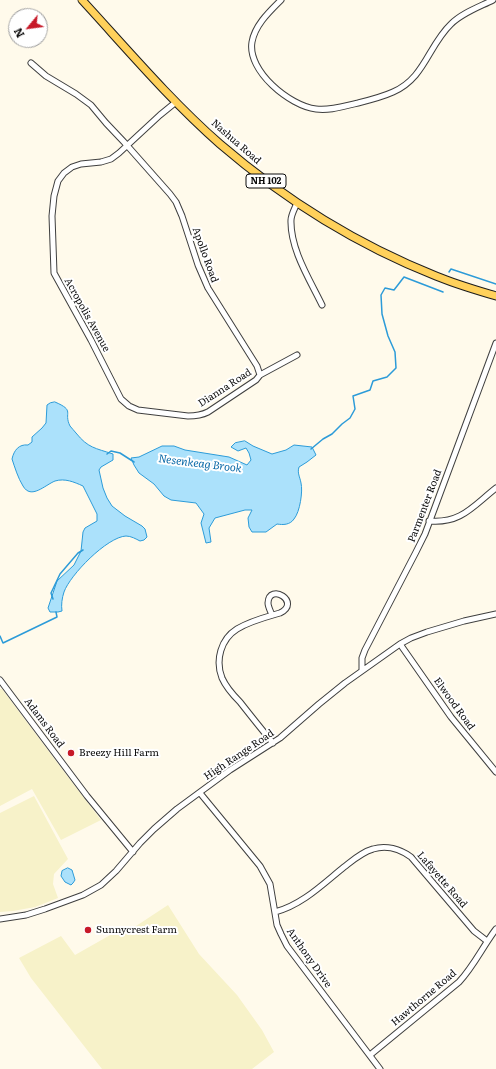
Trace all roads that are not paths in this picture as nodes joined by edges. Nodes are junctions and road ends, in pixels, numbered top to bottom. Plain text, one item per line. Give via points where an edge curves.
1 (82, 0) edge
2 (281, 0) edge
3 (493, 0) edge
4 (31, 63) dead end
5 (176, 102) junction
6 (127, 146) junction
7 (298, 203) junction
8 (496, 296) edge
9 (322, 305) dead end
10 (496, 343) edge
11 (297, 355) dead end
12 (260, 375) junction
13 (129, 406) joint
14 (496, 488) edge
15 (429, 521) junction
16 (496, 614) edge
17 (272, 615) junction
18 (400, 644) junction
19 (362, 670) junction
20 (0, 680) edge
21 (273, 743) junction
22 (496, 772) edge
23 (200, 793) junction
24 (133, 852) junction
25 (275, 912) junction
26 (0, 919) edge
27 (496, 929) edge
28 (487, 941) junction
29 (370, 1055) junction
30 (380, 1069) edge

1 - 5 main road, Nashua Road / NH 102
2 - 3 street via 255,32 251,46 254,62 266,79 285,95 307,107 327,109 382,96 405,86 416,75 450,25 458,18
4 - 6 street, Apollo Road via 46,76 91,105
5 - 6 street, Acropolis Avenue
5 - 7 main road, Nashua Road / NH 102 via 225,148
6 - 12 street, Apollo Road via 176,202 208,288 257,366
6 - 13 street, Acropolis Avenue via 111,159 82,164 64,173 56,186 52,216 53,268 56,278 84,325 121,399
7 - 8 main road, Nashua Road / NH 102 via 399,260
7 - 9 street via 291,219 298,258
10 - 15 street, Parmenter Road
11 - 12 street, Dianna Road
12 - 13 street, Dianna Road via 219,405 199,415 142,411
14 - 15 street via 468,512 455,519
15 - 19 street, Parmenter Road via 416,552 365,650
16 - 18 street, High Range Road via 427,632
17 - 17 street via 286,609 287,600 283,595 274,595 269,599 268,605
17 - 21 street via 234,631 222,647 219,666 225,684
18 - 19 street, High Range Road
18 - 22 street, Elwood Road via 451,717
19 - 21 street, High Range Road
20 - 24 street, Adams Road via 87,796
21 - 23 street, High Range Road
23 - 24 street, High Range Road via 165,819
23 - 25 street, Anthony Drive via 266,875 272,889
24 - 26 street, High Range Road via 108,879 83,895 32,913
25 - 28 street, Lafayette Road via 299,902 366,851 387,847 400,850 411,857 474,931
25 - 29 street, Anthony Drive via 279,930 287,946
27 - 28 street, Hawthorne Road
28 - 29 street, Hawthorne Road via 470,970 459,982
29 - 30 street, Anthony Drive

